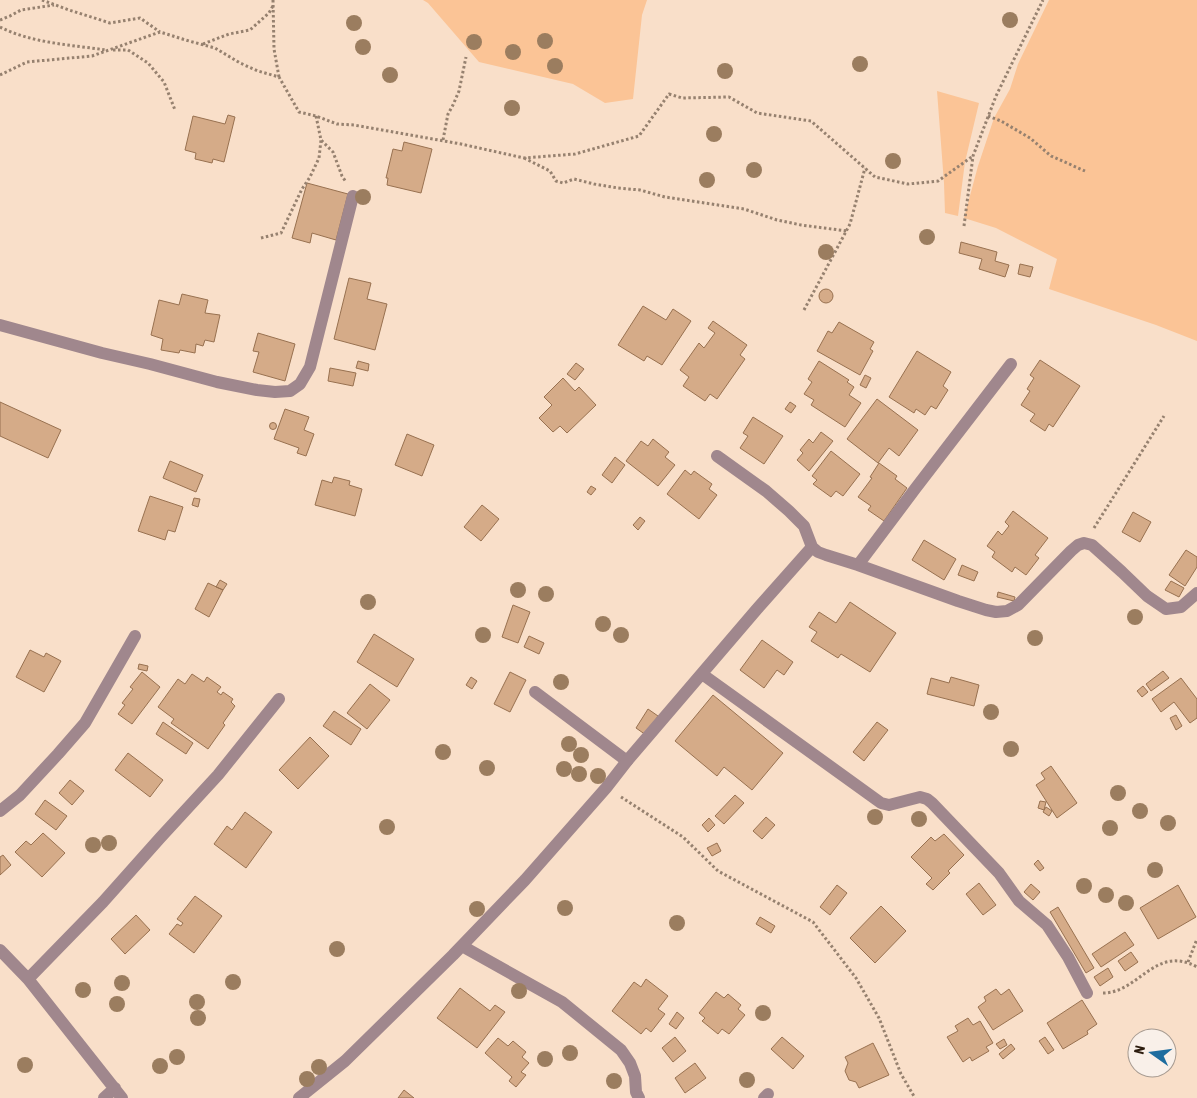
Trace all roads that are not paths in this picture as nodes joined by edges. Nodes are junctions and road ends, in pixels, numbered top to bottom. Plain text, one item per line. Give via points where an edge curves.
1 (353, 196) road end
2 (0, 325) edge
3 (1011, 364) dead end
4 (717, 456) dead end
5 (812, 547) junction
6 (858, 565) junction
7 (1197, 593) edge
8 (135, 636) dead end
9 (702, 674) junction
10 (535, 692) dead end
11 (279, 699) dead end
12 (627, 761) junction
13 (0, 811) edge
14 (462, 946) junction
15 (0, 950) edge
16 (28, 979) junction
17 (1087, 992) road end
18 (118, 1093) edge
19 (104, 1098) edge
20 (300, 1098) edge
21 (639, 1098) edge

1 - 2 street via 310,367 300,384 290,391 275,392 217,382
3 - 6 street
4 - 5 street via 789,511 804,526
5 - 6 street
5 - 9 street
6 - 7 street via 958,602 1002,611 1018,604 1078,544 1084,544 1092,545 1146,596 1166,609 1181,607
8 - 13 street via 85,723 20,794
9 - 12 street
9 - 17 street via 881,803 889,806 920,797 932,803 999,873 1020,901 1047,925
10 - 12 street
11 - 16 street via 218,776
12 - 14 street via 525,880
14 - 20 street via 345,1061
14 - 21 street via 562,1002 621,1050 635,1076
15 - 16 street
16 - 18 street
18 - 19 street

